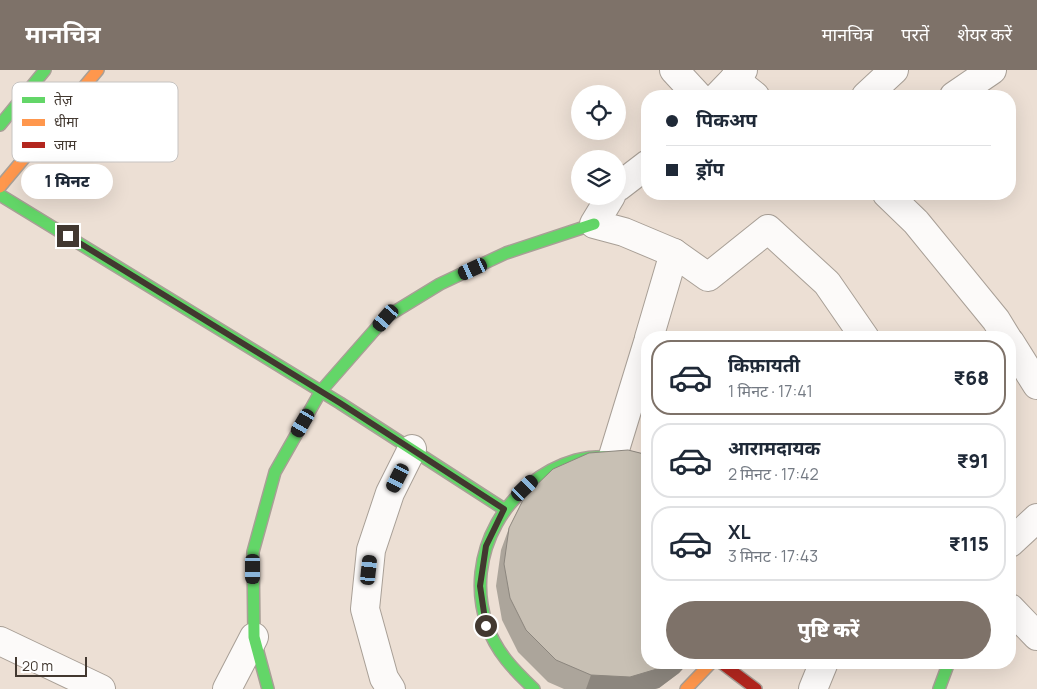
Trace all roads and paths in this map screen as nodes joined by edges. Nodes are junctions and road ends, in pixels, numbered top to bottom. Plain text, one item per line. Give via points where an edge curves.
1 (45, 70) edge
2 (98, 70) edge
3 (674, 70) edge
4 (894, 70) edge
5 (992, 70) edge
6 (35, 82) edge
7 (88, 82) edge
8 (732, 82) edge
9 (692, 90) edge
10 (745, 90) edge
11 (872, 90) edge
12 (963, 90) edge
13 (12, 110) edge
14 (0, 125) edge
15 (22, 162) edge
16 (641, 169) edge
17 (626, 181) edge
18 (0, 188) edge
19 (0, 195) edge
20 (893, 200) edge
21 (606, 205) edge
22 (594, 224) junction
23 (674, 253) junction
24 (651, 331) edge
25 (861, 331) edge
26 (1003, 331) edge
27 (1016, 352) edge
28 (641, 365) edge
29 (1037, 385) edge
30 (321, 391) junction
31 (412, 449) junction
32 (613, 456) junction
33 (641, 461) edge
34 (504, 509) junction
35 (1037, 518) edge
36 (1016, 537) edge
37 (1016, 614) edge
38 (1037, 636) edge
39 (254, 637) junction
40 (0, 641) edge
41 (705, 669) edge
42 (729, 669) edge
43 (821, 669) edge
44 (946, 669) edge
45 (101, 689) edge
46 (227, 689) edge
47 (268, 689) edge
48 (391, 689) edge
49 (534, 689) edge
50 (686, 689) edge
51 (756, 689) edge
52 (813, 689) edge
53 (939, 689) edge

1 - 6 main road
2 - 7 main road
3 - 9 street
4 - 11 street
5 - 12 street
8 - 10 street
13 - 14 main road
15 - 18 main road
16 - 17 street
19 - 30 main road
20 - 26 street via 916,222
21 - 22 street
22 - 23 street via 624,232
22 - 30 main road via 506,253 440,284 386,318
23 - 24 street
23 - 25 street via 708,277 768,229 827,284
27 - 29 street
28 - 32 street
30 - 31 main road
30 - 39 main road via 274,472 253,552
31 - 34 main road
31 - 48 street via 390,493 371,550 365,610 384,678
32 - 33 main road
32 - 34 main road via 576,460 536,478
34 - 49 main road via 486,546 480,586 486,626 506,661
35 - 36 street
37 - 38 street
39 - 46 street
39 - 47 main road
40 - 45 street
41 - 50 main road
42 - 51 main road
43 - 52 street
44 - 53 main road

